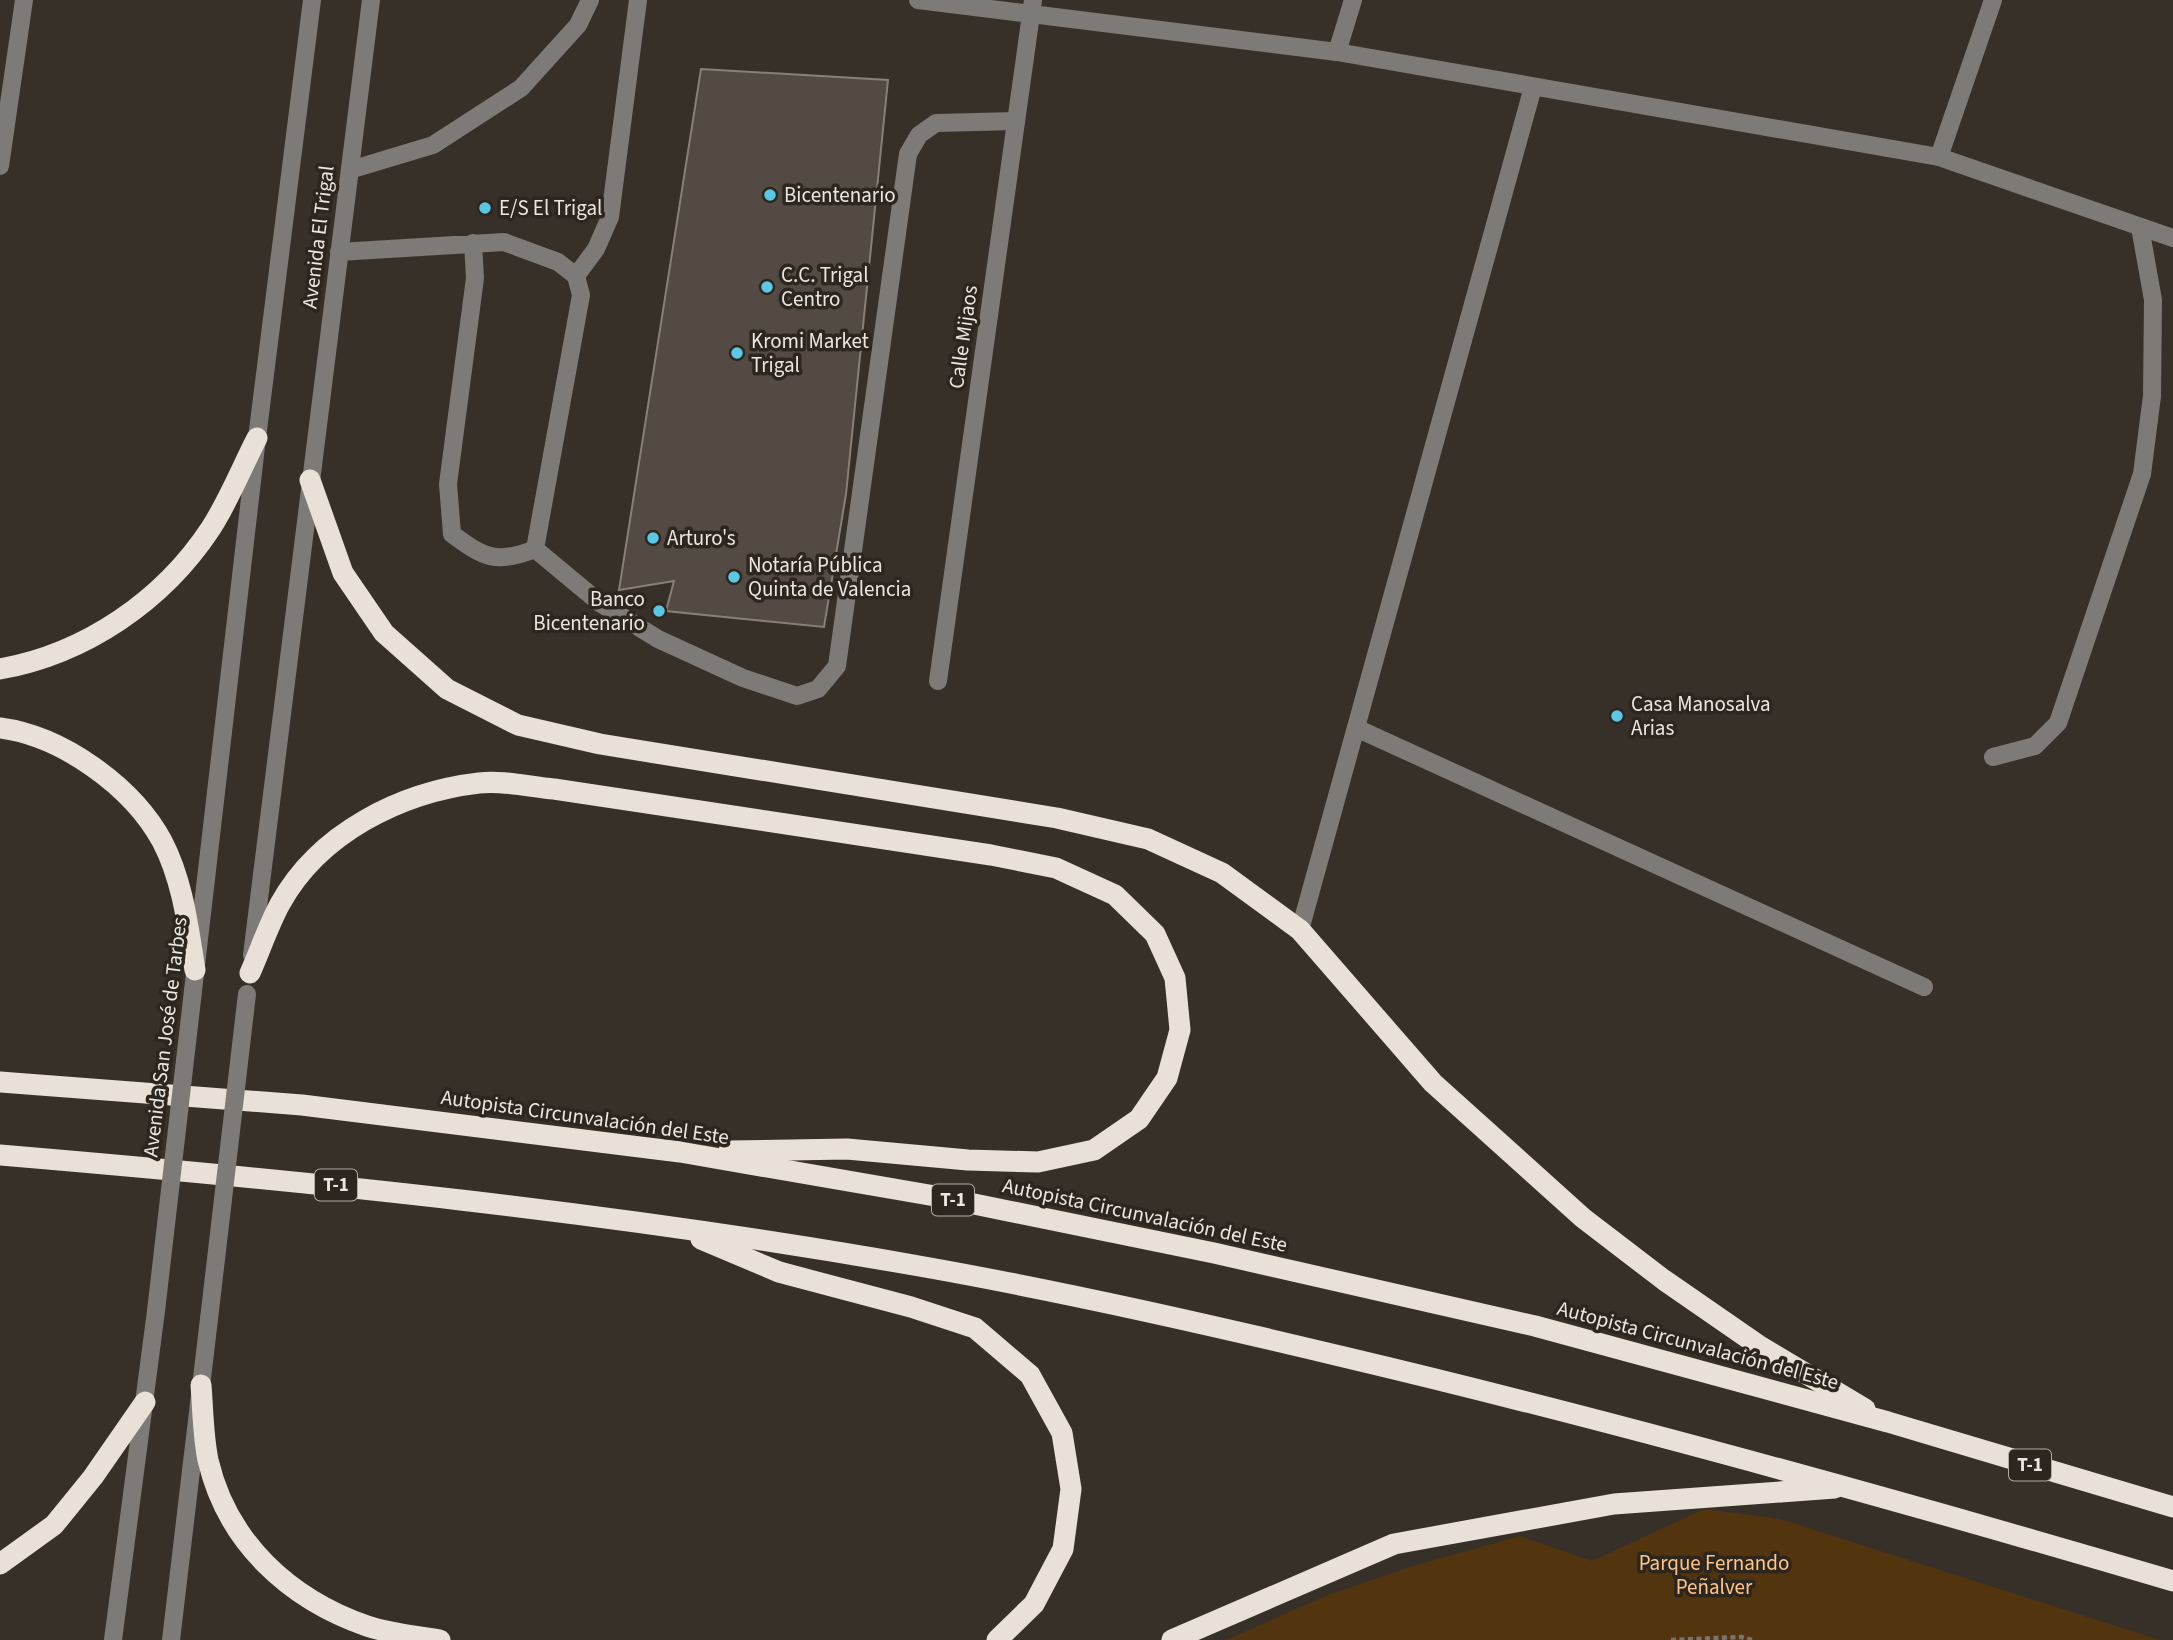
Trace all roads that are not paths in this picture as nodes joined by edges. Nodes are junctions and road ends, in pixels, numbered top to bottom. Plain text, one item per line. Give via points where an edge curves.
1 (24, 0) edge
2 (312, 0) edge
3 (371, 0) edge
4 (590, 0) edge
5 (638, 0) edge
6 (918, 0) edge
7 (1353, 0) edge
8 (1993, 0) edge
9 (1032, 8) edge
10 (1336, 52) junction
11 (1533, 87) junction
12 (1016, 121) junction
13 (1939, 157) junction
14 (0, 166) edge
15 (350, 170) junction
16 (2140, 227) junction
17 (2173, 239) edge
18 (473, 243) junction
19 (339, 252) junction
20 (576, 276) junction
21 (257, 438) junction
22 (310, 480) junction
23 (536, 550) junction
24 (0, 669) edge
25 (938, 681) dead end
26 (0, 728) edge
27 (1356, 728) junction
28 (1993, 757) dead end
29 (1300, 930) junction
30 (194, 981) junction
31 (249, 984) junction
32 (1924, 987) dead end
33 (0, 1082) edge
34 (680, 1152) junction
35 (0, 1155) edge
36 (670, 1226) junction
37 (201, 1385) junction
38 (145, 1402) junction
39 (1888, 1422) junction
40 (1852, 1486) junction
41 (2173, 1507) edge
42 (0, 1564) edge
43 (2173, 1581) edge
44 (113, 1640) edge
45 (171, 1640) edge
46 (440, 1640) edge
47 (997, 1640) edge
48 (1172, 1640) edge

1 - 14 street
2 - 21 street, Avenida El Trigal
3 - 15 street, Avenida El Trigal
4 - 15 street via 578,25 521,88 433,145
5 - 20 street via 610,217
6 - 9 street
7 - 10 street
8 - 13 street
9 - 10 street
9 - 12 street, Calle Mijaos
10 - 11 street
11 - 13 street
11 - 27 street
12 - 23 street via 936,123 919,135 908,154 836,666 818,689 797,696 743,678 657,639 600,603
12 - 25 street, Calle Mijaos
13 - 16 street
15 - 19 street, Avenida El Trigal
16 - 17 street
16 - 28 street via 2153,300 2152,396 2141,474 2058,723 2035,746
18 - 19 street
18 - 20 street via 504,242 558,261
18 - 23 street via 475,278 448,484 452,534 481,556 516,557
19 - 22 street, Avenida El Trigal
20 - 23 street via 581,295
21 - 24 highway via 210,528 163,584 106,632 37,662
21 - 30 street, Avenida San José de Tarbes
22 - 29 highway via 343,573 384,633 447,689 518,725 600,744 1057,818 1148,839 1222,873
22 - 31 street
26 - 30 highway via 75,753 126,793 162,841 183,896
27 - 29 street
27 - 32 street
29 - 39 highway via 1433,1083 1583,1218 1758,1345
30 - 38 street, Avenida San José de Tarbes, bridge
31 - 34 highway via 280,903 316,858 366,818 408,799 481,782 991,855 1056,869 1115,895 1155,934 1175,978 1180,1030 1167,1078 1139,1119 1094,1150 1038,1162 847,1149
31 - 37 street, bridge
33 - 34 highway, Autopista Circunvalación del Este / T-1 via 302,1105
34 - 39 highway, Autopista Circunvalación del Este / T-1 via 935,1196 1214,1252 1535,1326
35 - 36 highway, T-1 via 296,1180
36 - 40 highway, T-1 via 922,1266 1200,1322 1514,1397
36 - 47 highway via 779,1272 975,1328 1030,1375 1062,1433 1071,1489 1063,1549 1034,1604
37 - 45 street
37 - 46 highway via 208,1460 242,1537 263,1565 325,1609 369,1627
38 - 42 highway via 54,1525
38 - 44 street, Avenida San José de Tarbes
39 - 41 highway, Autopista Circunvalación del Este / T-1
40 - 43 highway, T-1
40 - 48 highway via 1614,1503 1395,1544

